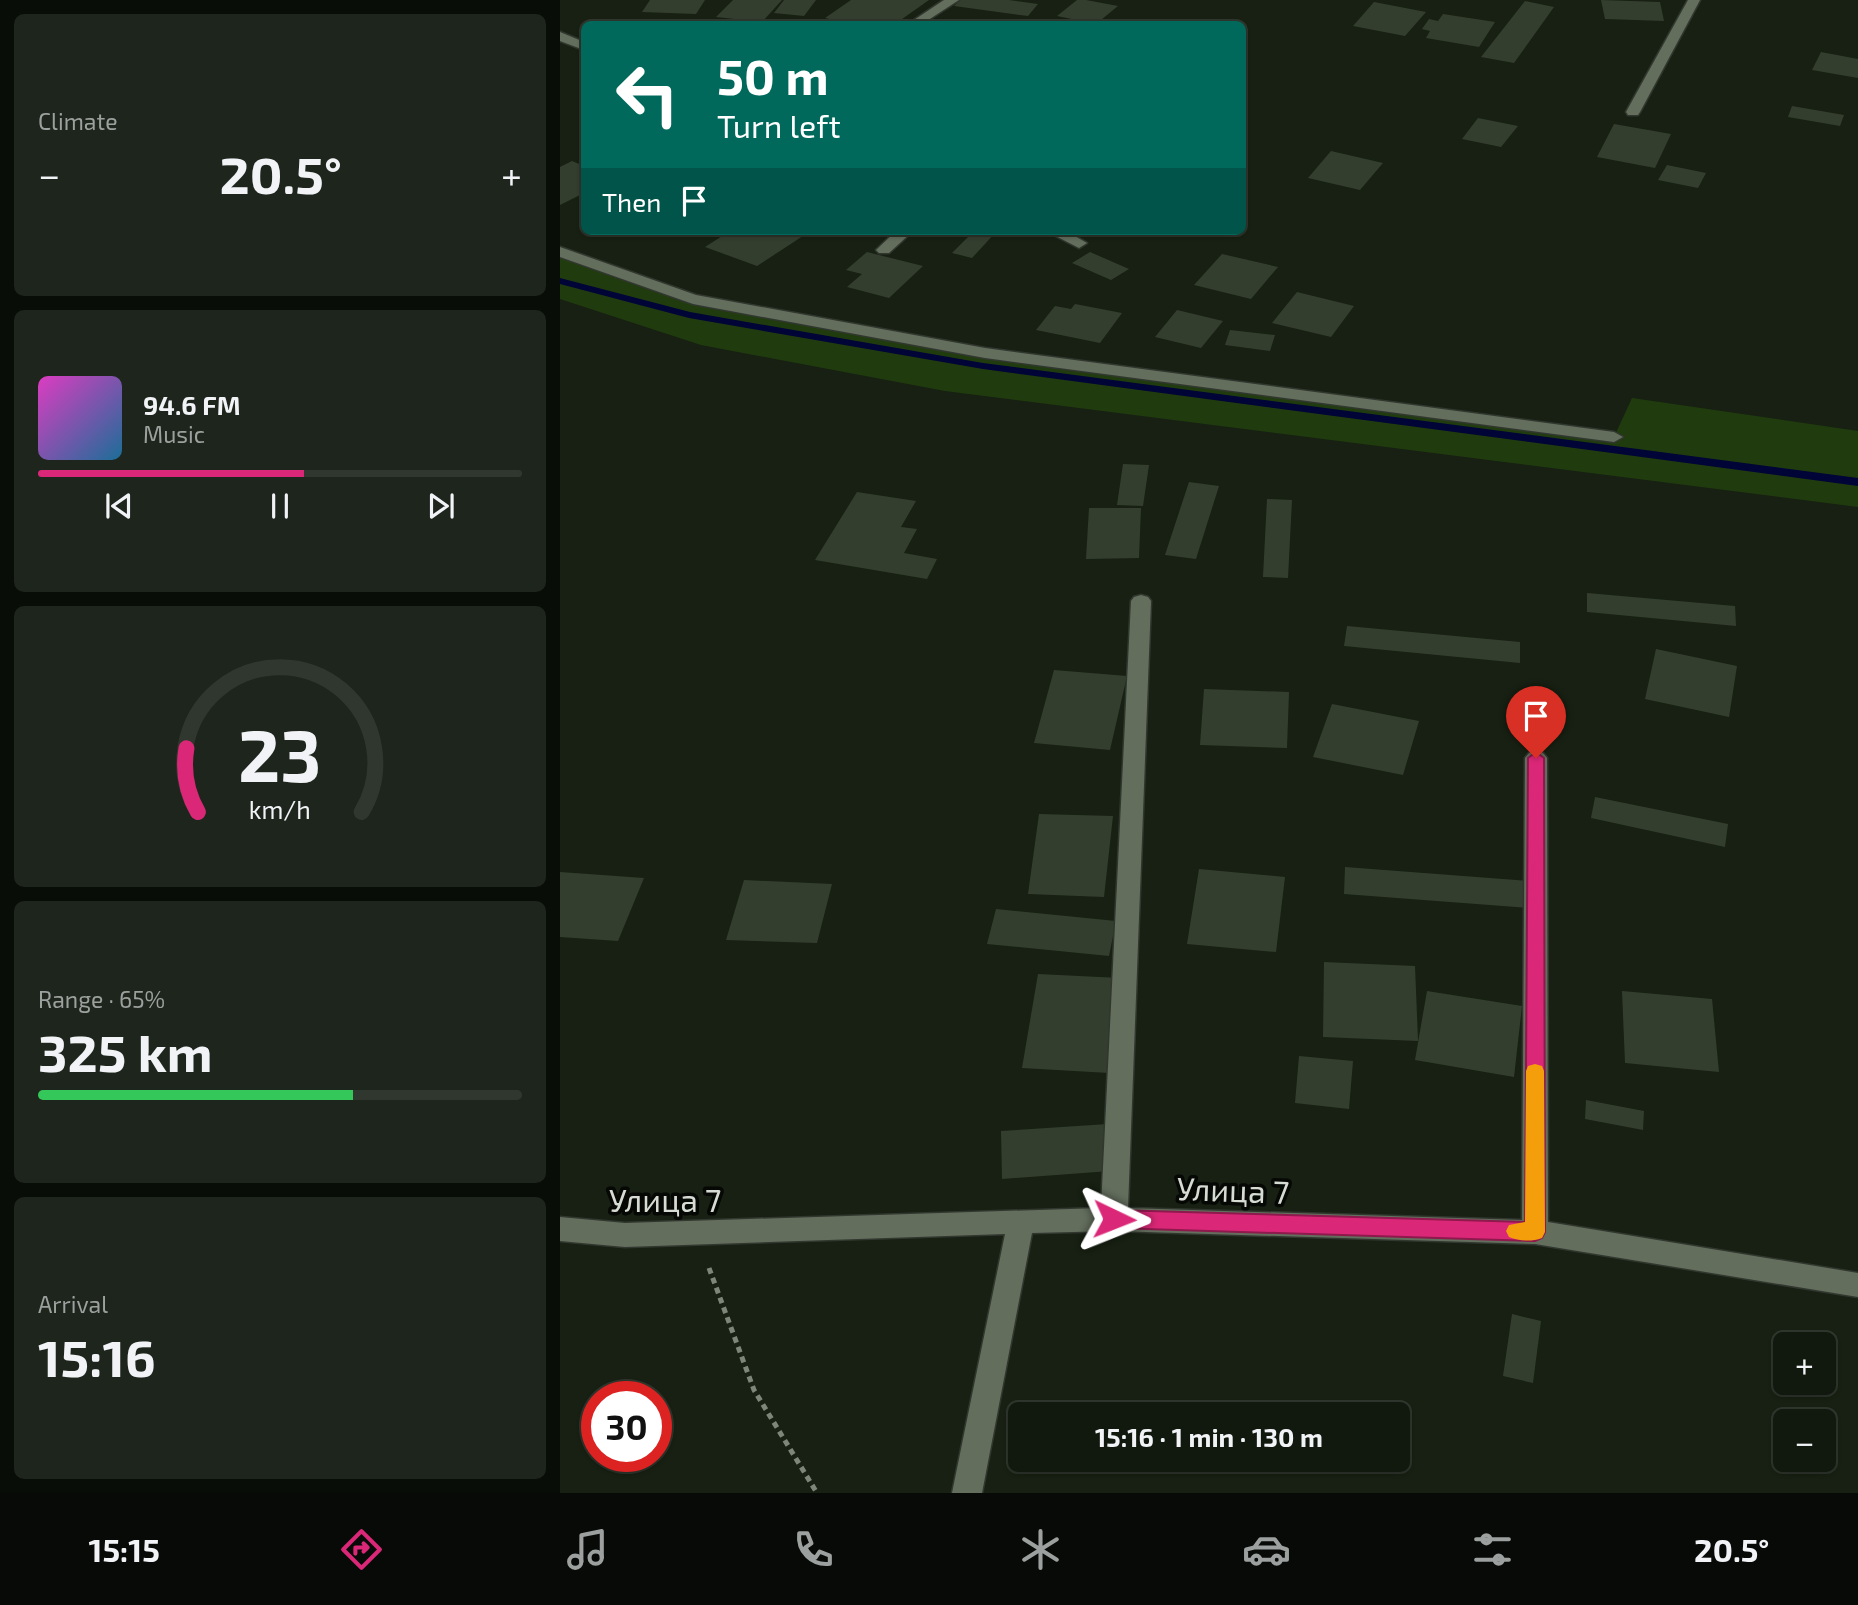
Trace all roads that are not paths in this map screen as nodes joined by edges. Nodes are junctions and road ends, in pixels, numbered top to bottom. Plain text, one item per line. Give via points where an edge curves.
1 (953, 0) edge
2 (1694, 0) edge
3 (919, 21) edge
4 (560, 36) edge
5 (581, 45) edge
6 (1633, 112) dead end
7 (901, 235) edge
8 (1062, 235) edge
9 (1079, 243) dead end
10 (884, 250) dead end
11 (560, 252) edge
12 (1614, 437) dead end
13 (1141, 601) dead end
14 (1536, 758) dead end
15 (1114, 1219) junction
16 (1021, 1223) junction
17 (560, 1229) edge
18 (1535, 1232) junction
19 (1858, 1285) edge
20 (967, 1493) edge

1 - 3 street
2 - 6 street
4 - 5 street
7 - 10 street
8 - 9 street
11 - 12 street via 693,299 972,350
13 - 15 street
14 - 18 street
15 - 16 street, Улица 7
15 - 18 street, Улица 7
16 - 17 street, Улица 7 via 625,1235
16 - 20 street
18 - 19 street, Улица 7

